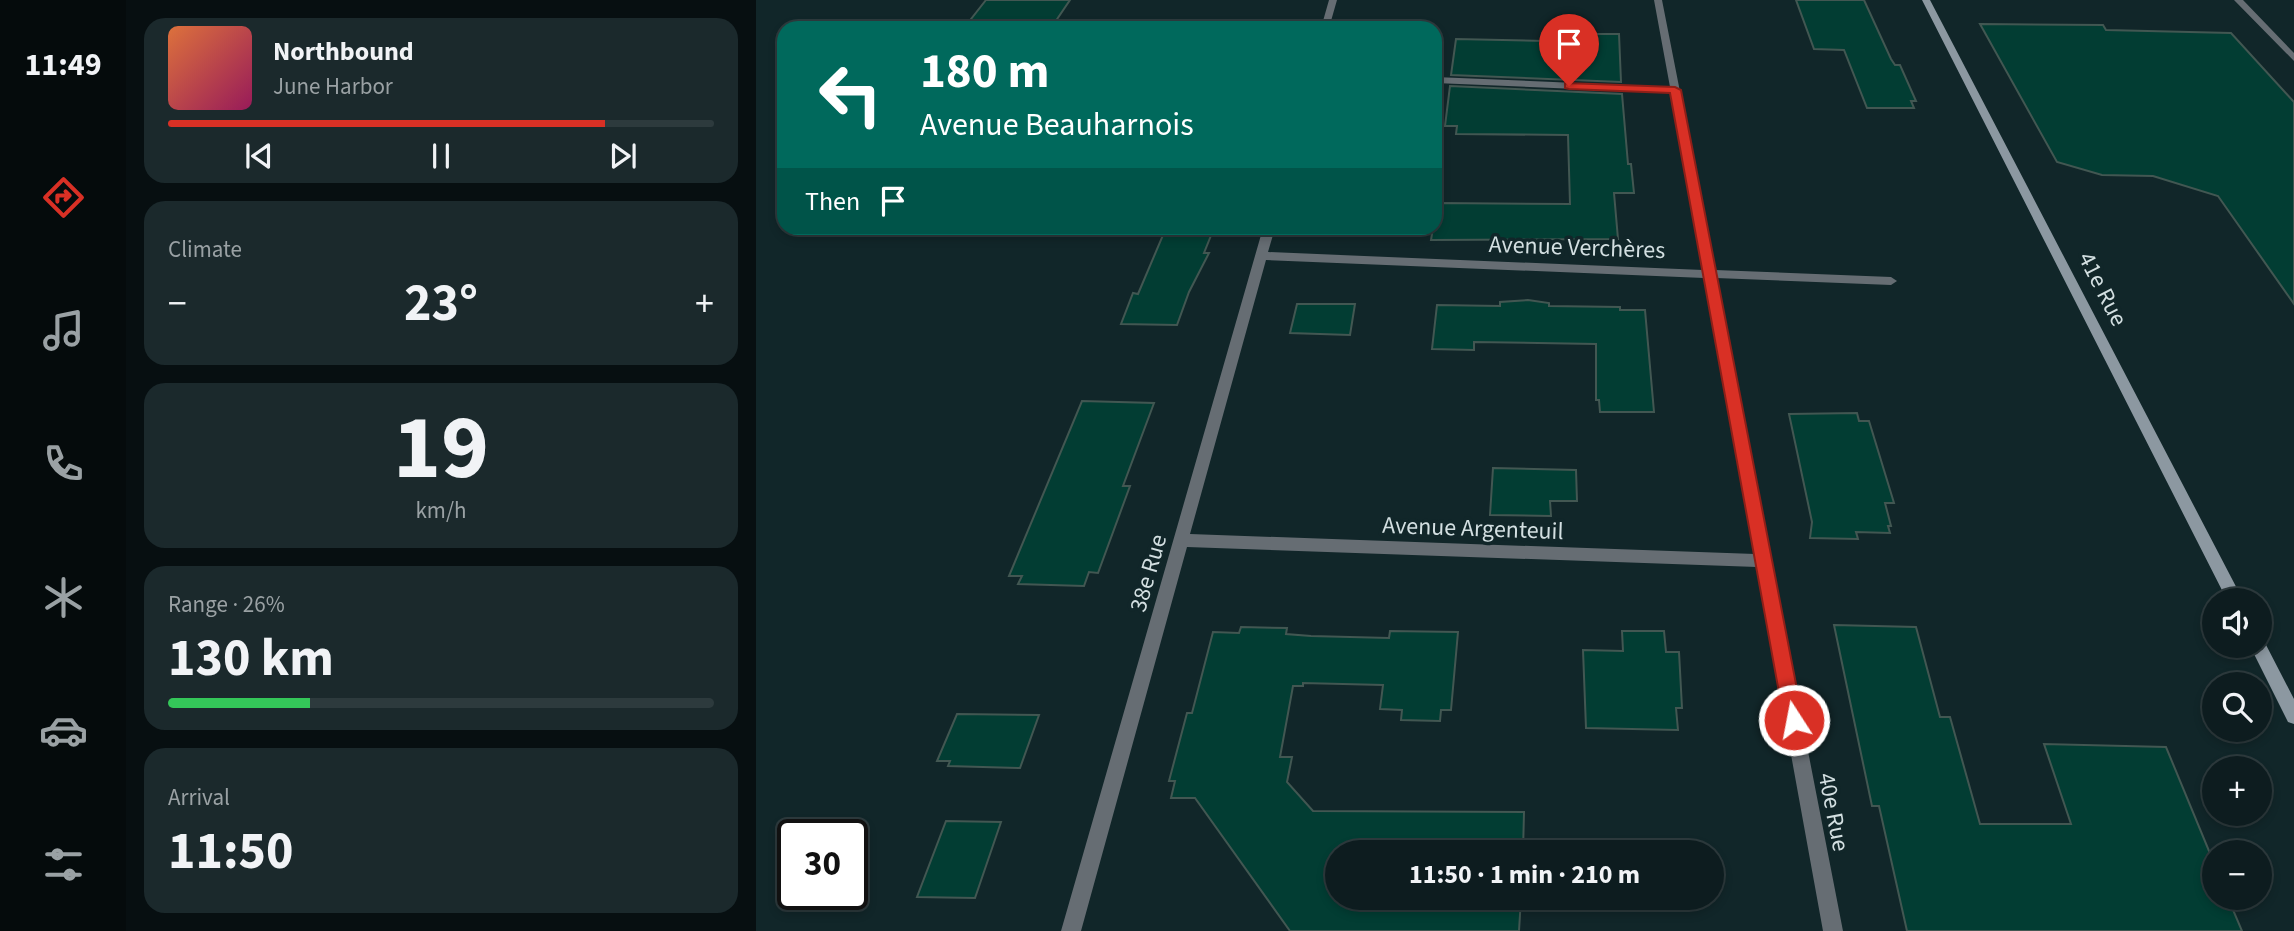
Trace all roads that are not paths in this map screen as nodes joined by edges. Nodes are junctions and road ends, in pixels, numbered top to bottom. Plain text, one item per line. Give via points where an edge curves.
1 (1332, 0) edge
2 (1658, 0) edge
3 (1926, 0) edge
4 (2238, 0) edge
5 (1327, 21) edge
6 (2294, 58) edge
7 (1442, 80) edge
8 (1675, 90) junction
9 (1267, 235) edge
10 (1261, 256) junction
11 (1710, 273) junction
12 (1891, 281) dead end
13 (1181, 540) junction
14 (1764, 561) junction
15 (2229, 588) edge
16 (2264, 658) edge
17 (2294, 716) edge
18 (1071, 931) edge
19 (1833, 931) edge

1 - 5 street
2 - 8 street, 40e Rue
3 - 15 street, 41e Rue
4 - 6 street
7 - 8 street
8 - 11 street, 40e Rue
9 - 10 street, 38e Rue
10 - 11 street, Avenue Verchères
10 - 13 street, 38e Rue
11 - 12 street, Avenue Verchères
11 - 14 street, 40e Rue
13 - 14 street, Avenue Argenteuil
13 - 18 street, 38e Rue
14 - 19 street, 40e Rue
16 - 17 street

